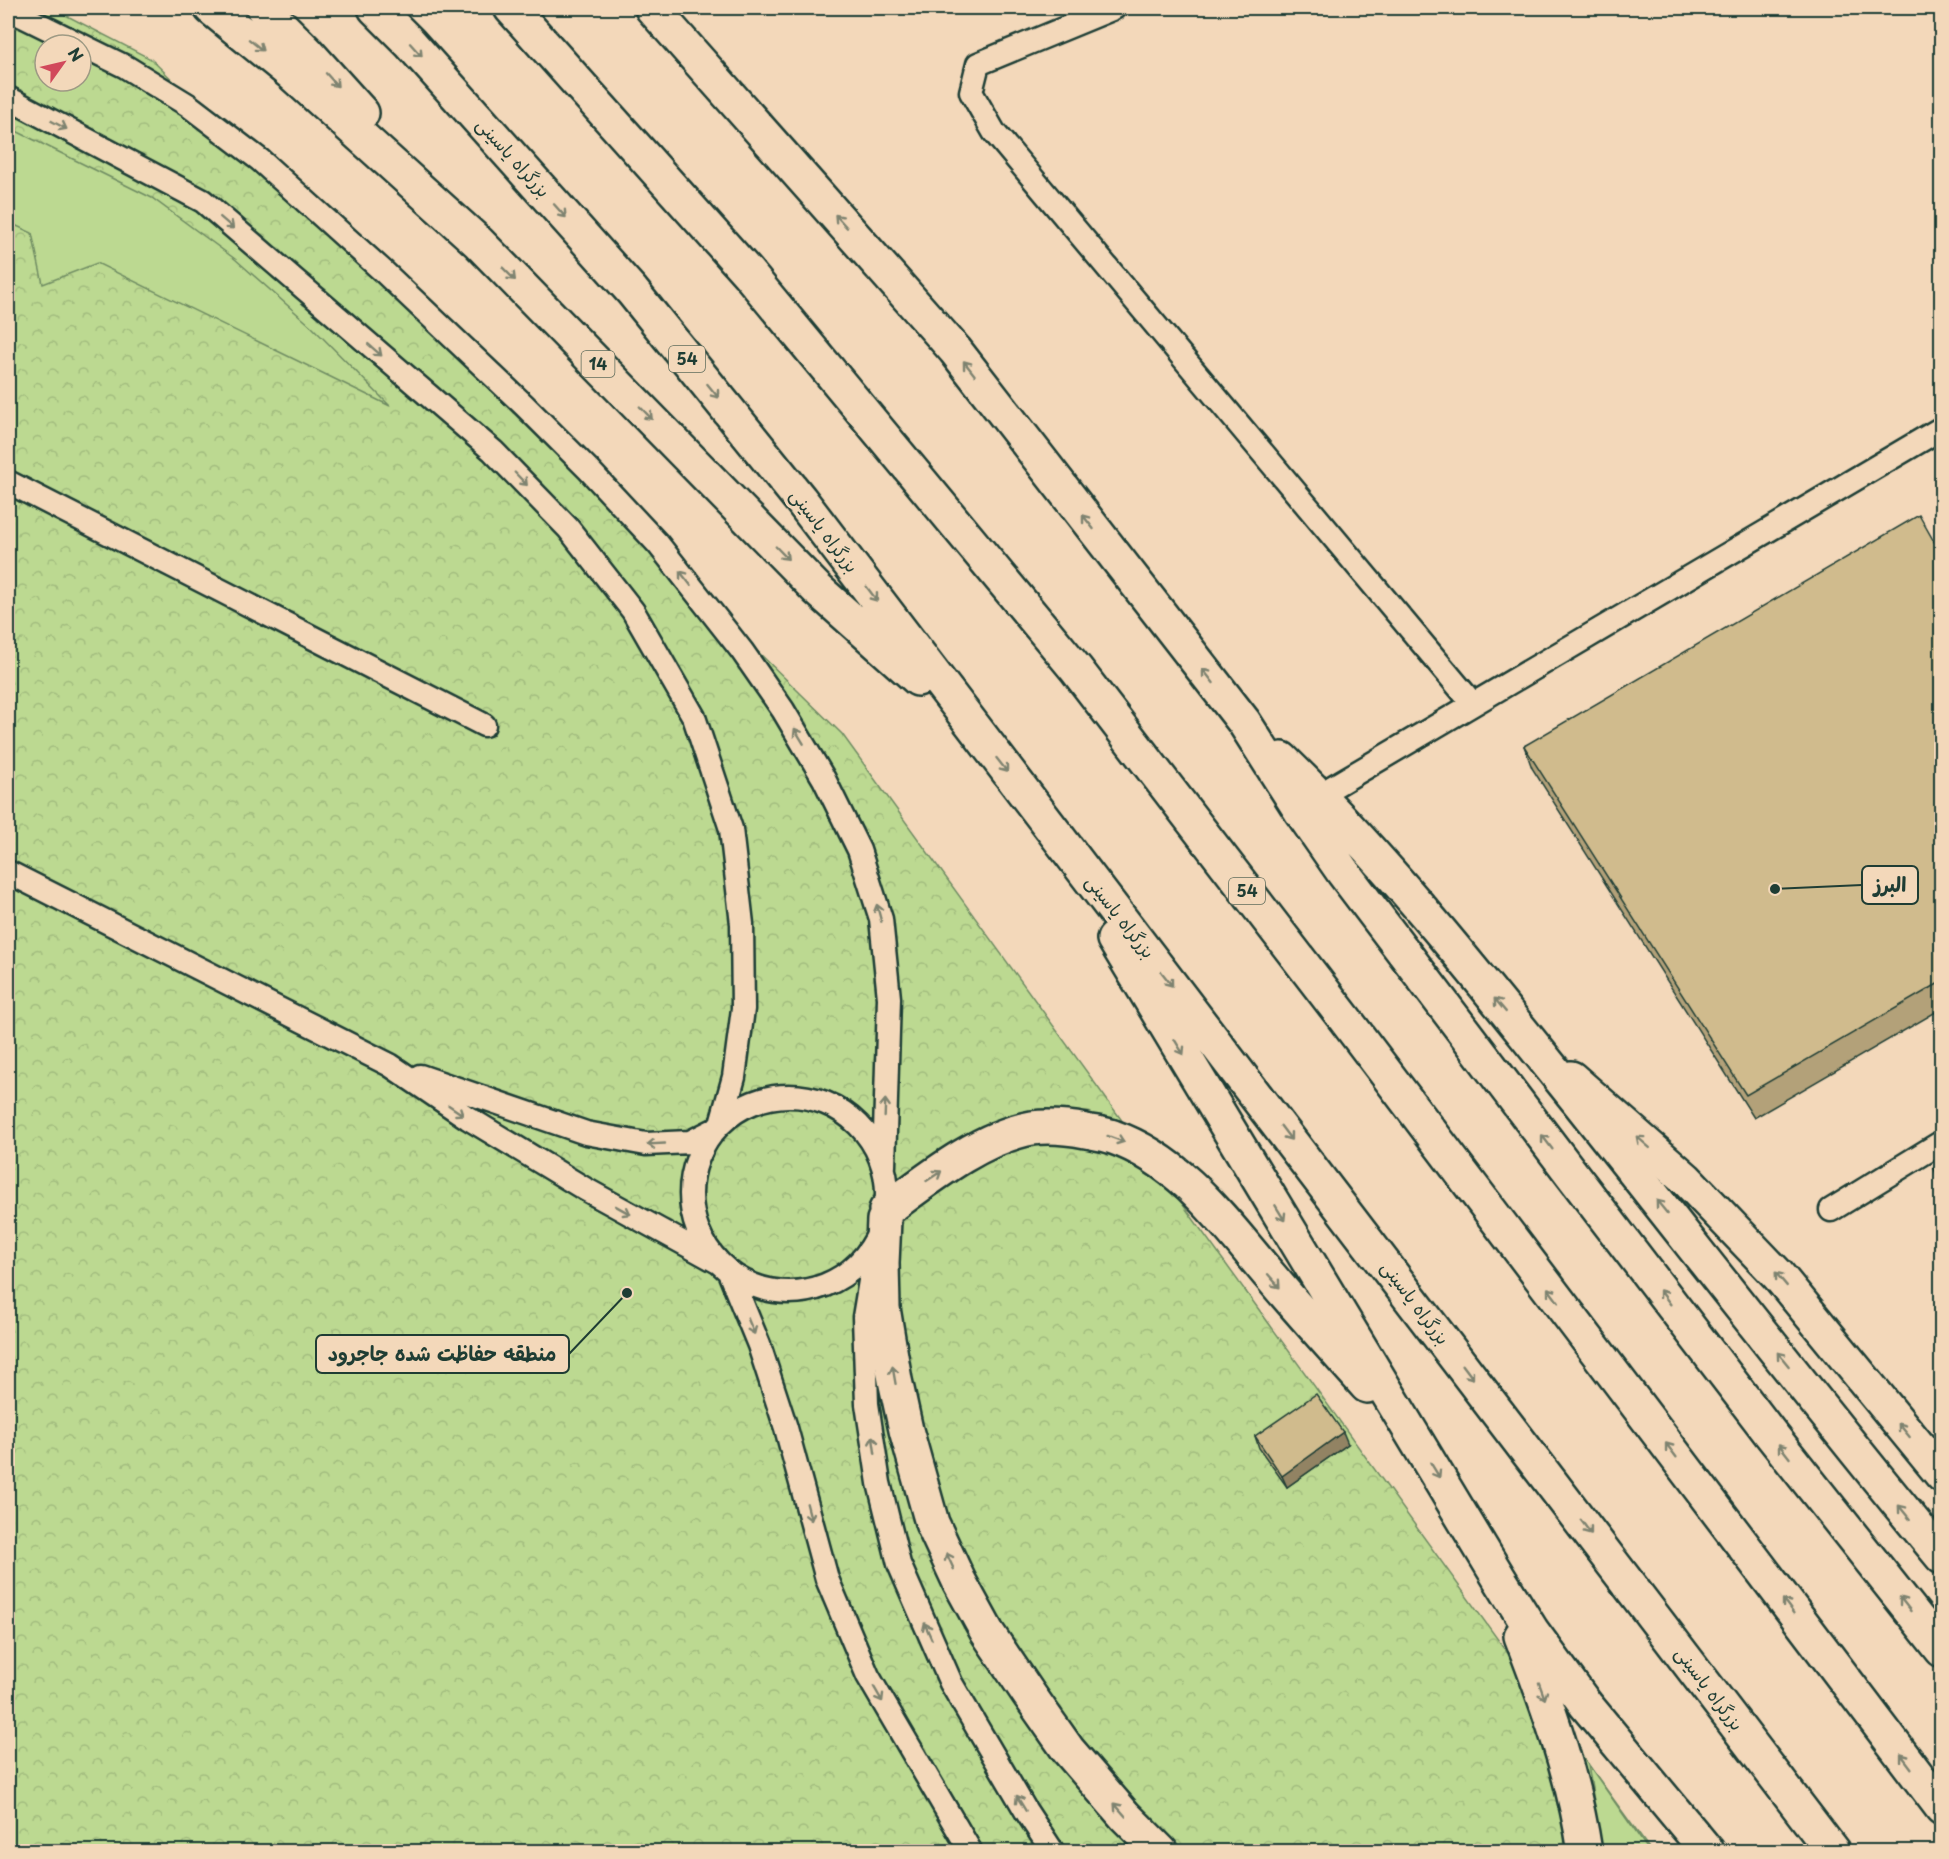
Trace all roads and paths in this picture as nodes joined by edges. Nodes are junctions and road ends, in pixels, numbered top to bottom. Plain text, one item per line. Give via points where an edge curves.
1 (211, 8) edge
2 (263, 8) edge
3 (375, 8) edge
4 (511, 8) edge
5 (651, 8) edge
6 (1114, 8) edge
7 (8, 9) edge
8 (8, 98) edge
9 (478, 242) junction
10 (1941, 428) edge
11 (8, 482) edge
12 (1473, 704) junction
13 (1244, 722) junction
14 (484, 725) dead end
15 (975, 730) junction
16 (1319, 795) junction
17 (1029, 799) junction
18 (8, 872) edge
19 (1532, 1044) junction
20 (390, 1065) junction
21 (717, 1126) junction
22 (1941, 1142) edge
23 (884, 1166) junction
24 (1831, 1210) dead end
25 (882, 1223) junction
26 (723, 1267) junction
27 (1418, 1442) junction
28 (1941, 1475) edge
29 (1941, 1557) edge
30 (1498, 1578) junction
31 (1941, 1650) edge
32 (1586, 1705) junction
33 (1941, 1808) edge
34 (971, 1851) edge
35 (1053, 1851) edge
36 (1161, 1851) edge
37 (1585, 1851) edge
38 (1683, 1851) edge
39 (1708, 1851) edge
40 (1833, 1851) edge

1 -> 9 main road, 14 via 291,73
2 -> 9 main road via 308,52
3 -> 15 main road, بزرگراه یاسینی / 54 via 632,291 800,499
33 -> 4 main road, 54 via 1076,669 748,273
13 -> 5 main road via 955,350
6 - 12 lane via 978,64 971,92 994,132
23 -> 7 lane via 889,998 881,919 859,850 824,779 742,651 658,544 589,470 409,295 260,160 188,105 126,67
8 -> 21 lane via 202,201 493,451 568,528 633,611 694,717 731,829 742,924 743,1009 734,1077
9 -> 15 main road, 14 via 817,589
10 - 12 lane
11 - 14 lane
12 - 16 lane
13 - 16 main road
31 -> 13 main road via 1343,872
15 -> 17 main road, بزرگراه یاسینی / 54
19 -> 16 main road via 1376,856
17 -> 27 main road
17 -> 40 main road, بزرگراه یاسینی / 54
18 - 20 lane
28 -> 19 main road via 1778,1275 1686,1179
29 -> 19 main road
21 -> 20 lane via 690,1142 646,1144 586,1133
20 -> 26 lane via 468,1118
21 - 23 lane via 750,1102 782,1095 815,1099 845,1113 869,1136
21 - 26 lane via 697,1156 690,1184 692,1212 701,1239
22 - 24 lane
23 - 25 lane via 887,1188
25 - 26 lane via 860,1263 837,1280 811,1291 782,1293 754,1287
25 -> 27 main road via 969,1153 997,1139 1033,1128 1112,1136 1152,1155 1185,1180
35 -> 25 lane via 951,1683 899,1564 879,1483 867,1404 864,1317
36 -> 25 main road via 1068,1750 987,1632 932,1523 895,1380 883,1308
26 -> 34 lane via 759,1346 832,1590 868,1676
27 -> 30 main road
30 - 32 main road
30 -> 37 main road via 1557,1737
32 - 38 main road
32 - 39 main road

